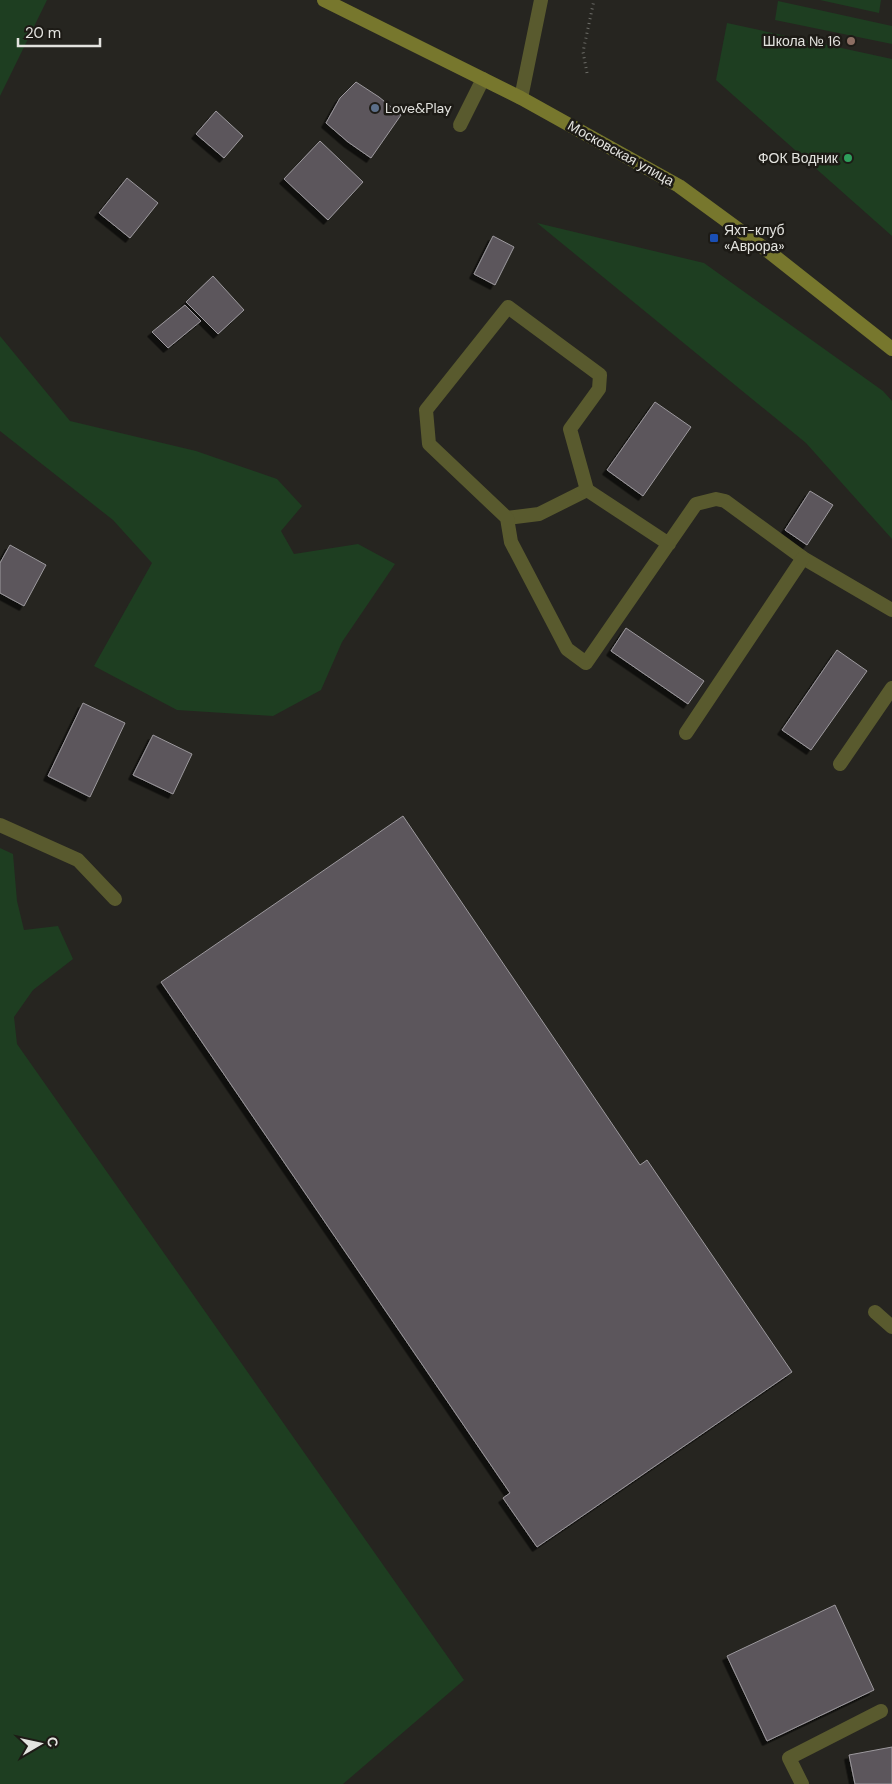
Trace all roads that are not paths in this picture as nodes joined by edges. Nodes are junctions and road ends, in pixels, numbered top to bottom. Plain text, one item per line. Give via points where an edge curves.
1 (324, 0) edge
2 (541, 0) edge
3 (483, 79) junction
4 (521, 98) junction
5 (460, 125) dead end
6 (892, 349) edge
7 (587, 490) junction
8 (507, 518) junction
9 (669, 544) junction
10 (803, 558) junction
11 (892, 610) edge
12 (892, 688) edge
13 (686, 733) dead end
14 (840, 764) dead end
15 (0, 825) edge
16 (115, 899) dead end
17 (875, 1312) dead end
18 (892, 1327) edge
19 (881, 1711) dead end
20 (802, 1784) edge

1 - 3 main road, Московская улица
2 - 4 street
3 - 4 main road, Московская улица
3 - 5 street
4 - 6 main road, Московская улица via 679,186
7 - 8 street via 539,514
7 - 8 street via 570,429 599,389 600,375 508,307 426,410 429,444
7 - 9 street
8 - 9 street via 511,542 567,649 586,663
9 - 10 street via 696,504 716,499 725,501
10 - 11 street
10 - 13 street
12 - 14 street
15 - 16 street via 78,860
17 - 18 street
19 - 20 street via 790,1758

